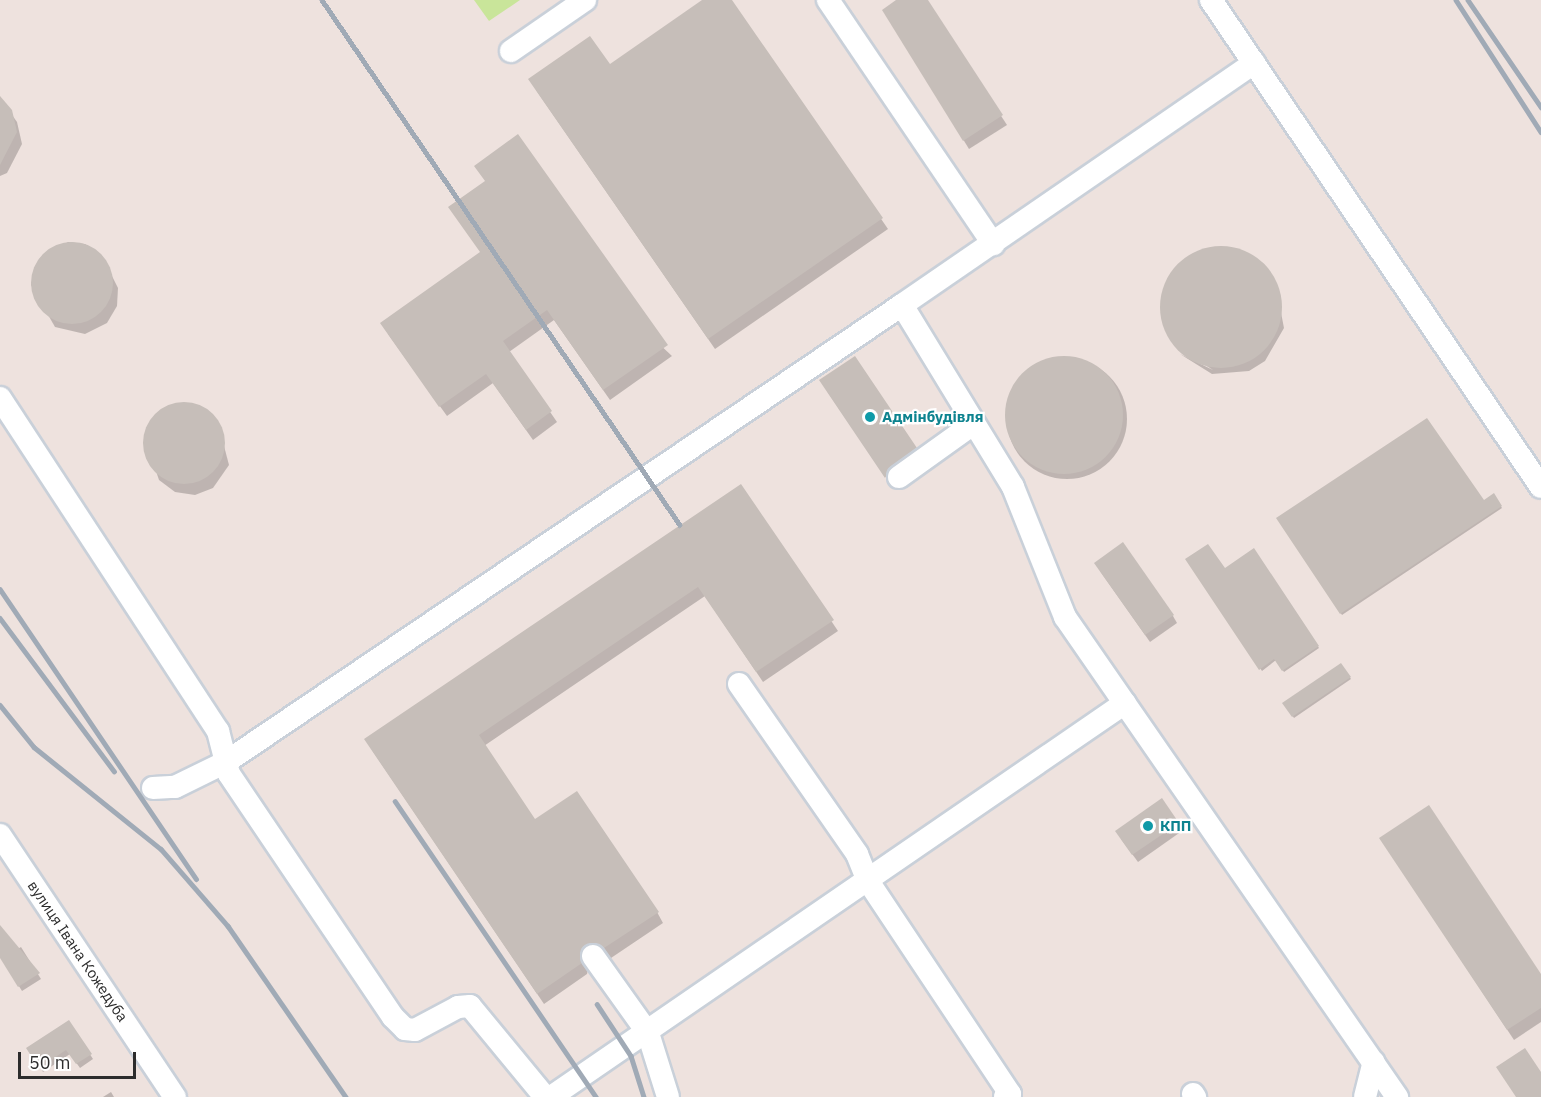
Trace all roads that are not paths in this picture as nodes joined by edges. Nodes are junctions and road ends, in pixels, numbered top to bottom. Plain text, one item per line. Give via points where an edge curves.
1 (585, 0) edge
2 (828, 0) edge
3 (1211, 0) edge
4 (511, 51) dead end
5 (1254, 63) junction
6 (993, 244) junction
7 (902, 305) junction
8 (0, 398) edge
9 (973, 424) junction
10 (898, 477) dead end
11 (1541, 488) edge
12 (739, 684) dead end
13 (1125, 703) junction
14 (226, 762) junction
15 (153, 789) dead end
16 (0, 835) edge
17 (868, 881) junction
18 (593, 956) dead end
19 (648, 1033) junction
20 (1374, 1062) junction
21 (175, 1097) edge
22 (545, 1097) edge
23 (551, 1097) edge
24 (668, 1097) edge
25 (1005, 1097) edge
26 (1365, 1097) edge
27 (1397, 1097) edge

1 - 4 street
2 - 6 street
3 - 5 street
5 - 6 street
5 - 11 street
6 - 7 street
7 - 9 street
7 - 14 street
8 - 14 street via 218,731
9 - 10 street
9 - 13 street via 1013,487 1065,617
12 - 17 street via 857,854
13 - 17 street
13 - 20 street
14 - 15 street via 175,787
14 - 22 street via 287,863 405,1029 415,1030 458,1006 470,1006
16 - 21 street, вулиця Івана Кожедуба
17 - 19 street
17 - 25 street via 1010,1094
18 - 19 street
19 - 23 street
19 - 24 street
20 - 26 street
20 - 27 street

